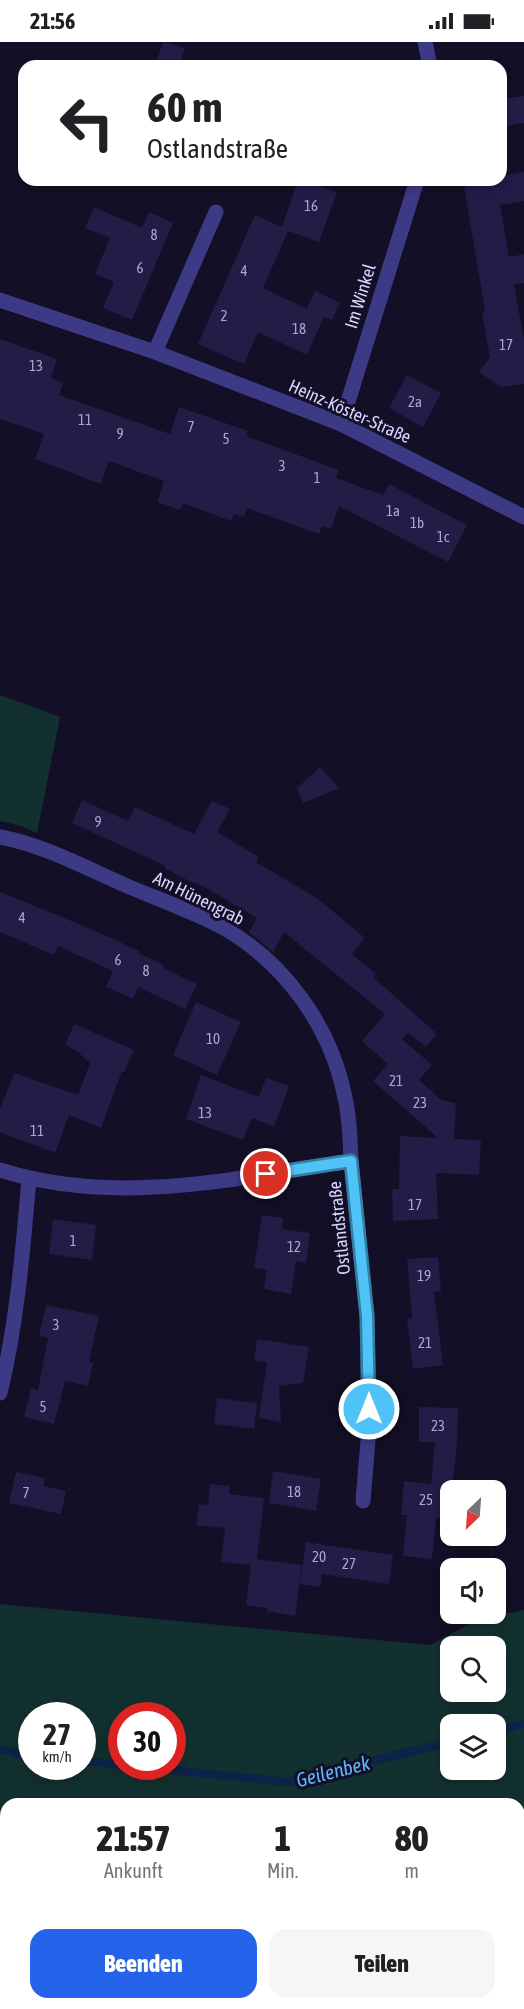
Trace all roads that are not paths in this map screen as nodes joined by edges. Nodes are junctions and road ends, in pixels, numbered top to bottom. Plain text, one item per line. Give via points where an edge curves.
1 (425, 42) edge
2 (429, 60) edge
3 (415, 186) edge
4 (216, 212) dead end
5 (0, 300) edge
6 (156, 352) junction
7 (341, 424) junction
8 (524, 517) edge
9 (0, 837) edge
10 (351, 1161) junction
11 (0, 1170) edge
12 (29, 1178) junction
13 (0, 1394) edge
14 (363, 1501) dead end

1 - 2 street
3 - 7 street, Im Winkel
4 - 6 street
5 - 6 street, Heinz-Köster-Straße
6 - 7 street, Heinz-Köster-Straße
7 - 8 street, Heinz-Köster-Straße
9 - 10 street, Am Hünengrab via 36,846 220,926 262,956 305,1002 331,1051 346,1100
10 - 12 street, Ostlandstraße via 171,1187 119,1189
10 - 14 street, Ostlandstraße via 367,1316 369,1428
11 - 12 street, Ostlandstraße
12 - 13 street via 21,1274

